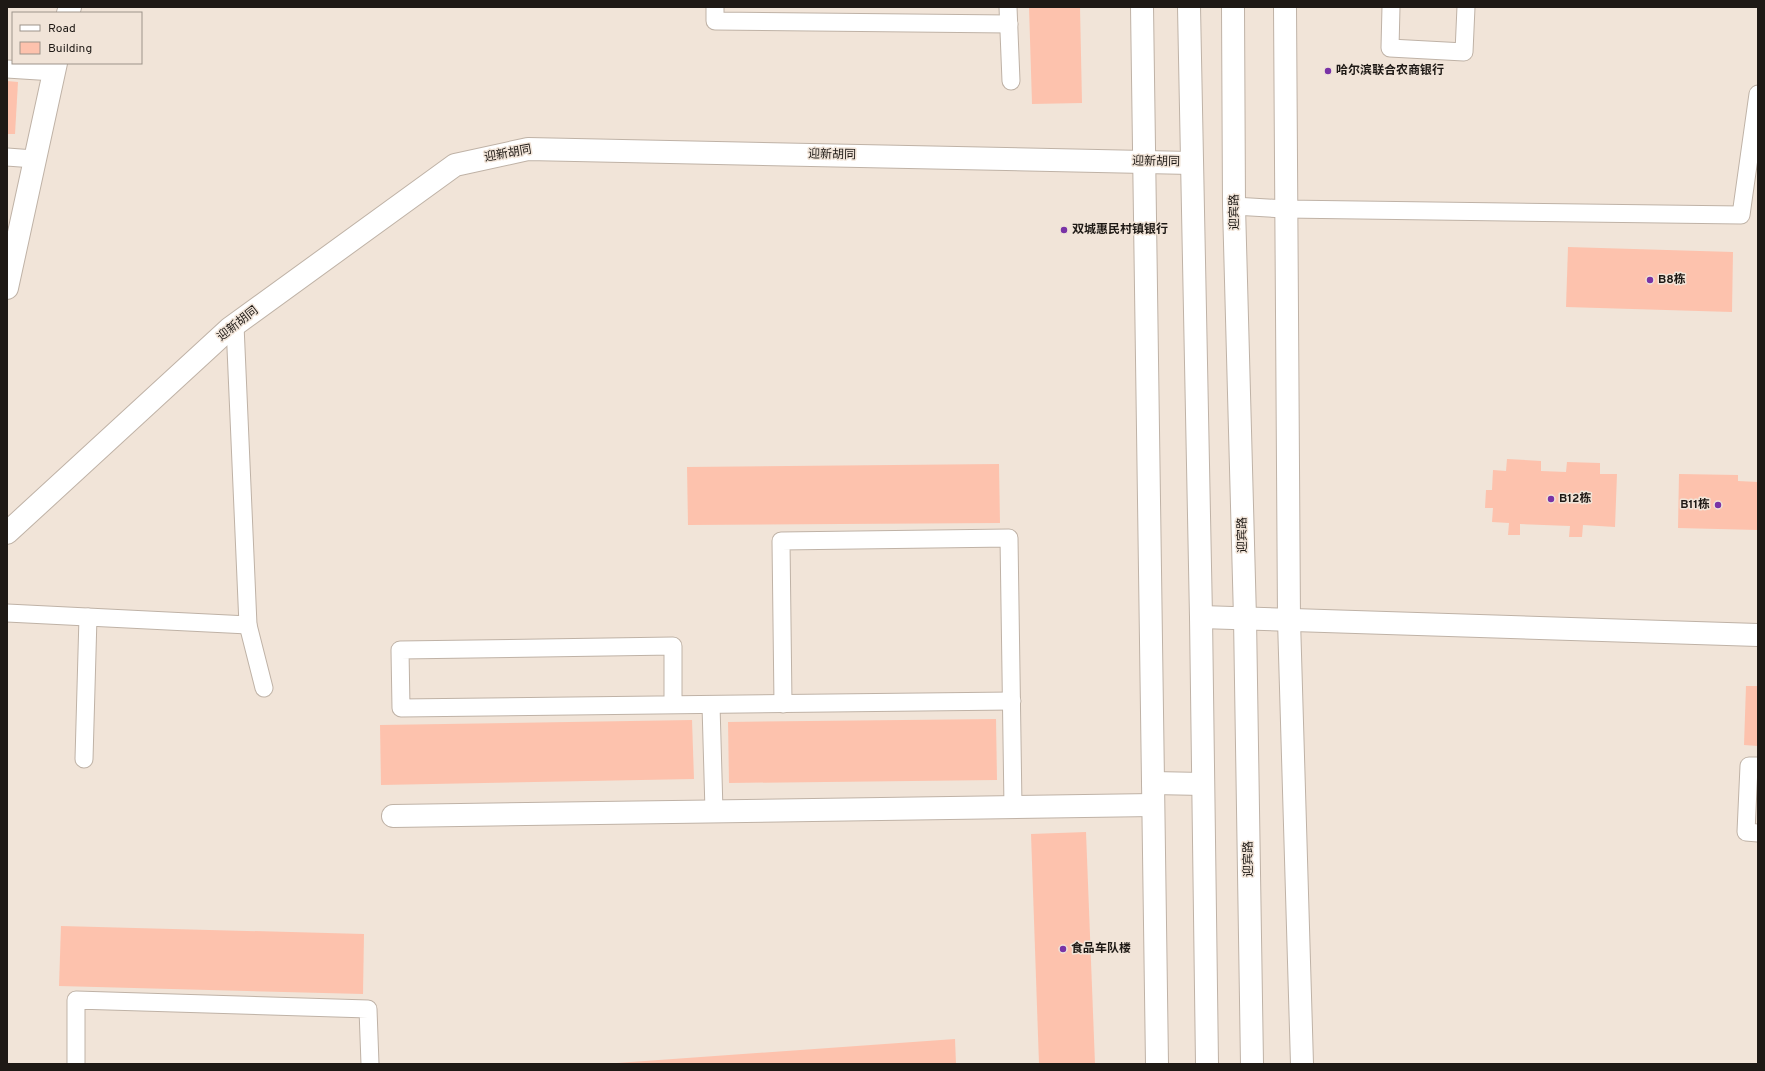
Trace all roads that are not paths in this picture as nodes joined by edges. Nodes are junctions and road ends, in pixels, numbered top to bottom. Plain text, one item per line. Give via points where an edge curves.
1 (715, 7) edge
2 (1008, 7) edge
3 (1142, 7) edge
4 (1189, 7) edge
5 (1233, 7) edge
6 (1285, 7) edge
7 (1391, 7) edge
8 (1466, 7) edge
9 (1008, 24) junction
10 (55, 67) edge
11 (7, 69) edge
12 (1011, 81) dead end
13 (1758, 94) edge
14 (7, 157) edge
15 (34, 159) junction
16 (1145, 162) junction
17 (1191, 163) junction
18 (1234, 206) junction
19 (1285, 209) junction
20 (7, 288) edge
21 (234, 325) junction
22 (7, 533) edge
23 (7, 613) edge
24 (88, 617) junction
25 (1201, 617) junction
26 (1245, 618) junction
27 (1289, 620) junction
28 (248, 625) junction
29 (1758, 635) edge
30 (264, 688) dead end
31 (1012, 701) junction
32 (674, 704) junction
33 (783, 704) junction
34 (711, 705) junction
35 (84, 759) dead end
36 (1758, 766) edge
37 (1153, 783) junction
38 (1203, 784) junction
39 (1153, 805) junction
40 (1013, 807) junction
41 (714, 811) junction
42 (393, 816) dead end
43 (1758, 833) edge
44 (76, 1064) edge
45 (370, 1064) edge
46 (1157, 1064) edge
47 (1207, 1064) edge
48 (1252, 1064) edge
49 (1302, 1064) edge

1 - 9 lane via 715,21
2 - 9 lane
3 - 16 street
4 - 17 street
5 - 18 street, 迎宾路
6 - 19 street
7 - 8 lane via 1390,48 1464,52
9 - 12 lane
10 - 11 lane
10 - 15 street
13 - 19 lane via 1741,215
14 - 15 lane
15 - 20 street
16 - 17 street, 迎新胡同
16 - 21 street, 迎新胡同 via 528,149 455,165
16 - 37 street
17 - 25 street
18 - 19 lane
18 - 26 street, 迎宾路
19 - 27 street
21 - 22 street, 迎新胡同
21 - 28 lane
23 - 24 lane
24 - 28 lane
24 - 35 lane
25 - 26 street
25 - 38 street
26 - 27 street
26 - 48 street, 迎宾路
27 - 29 street
27 - 49 street
28 - 30 lane
31 - 33 lane
31 - 33 lane via 1009,538 994,538 781,541
31 - 40 lane
32 - 32 lane via 401,708 400,650 673,646
32 - 34 lane
33 - 34 lane
34 - 41 lane
36 - 43 lane via 1749,766 1746,832
37 - 38 street
37 - 39 street
38 - 47 street
39 - 40 street
39 - 46 street
40 - 41 street
41 - 42 street
44 - 45 lane via 76,1000 368,1009

